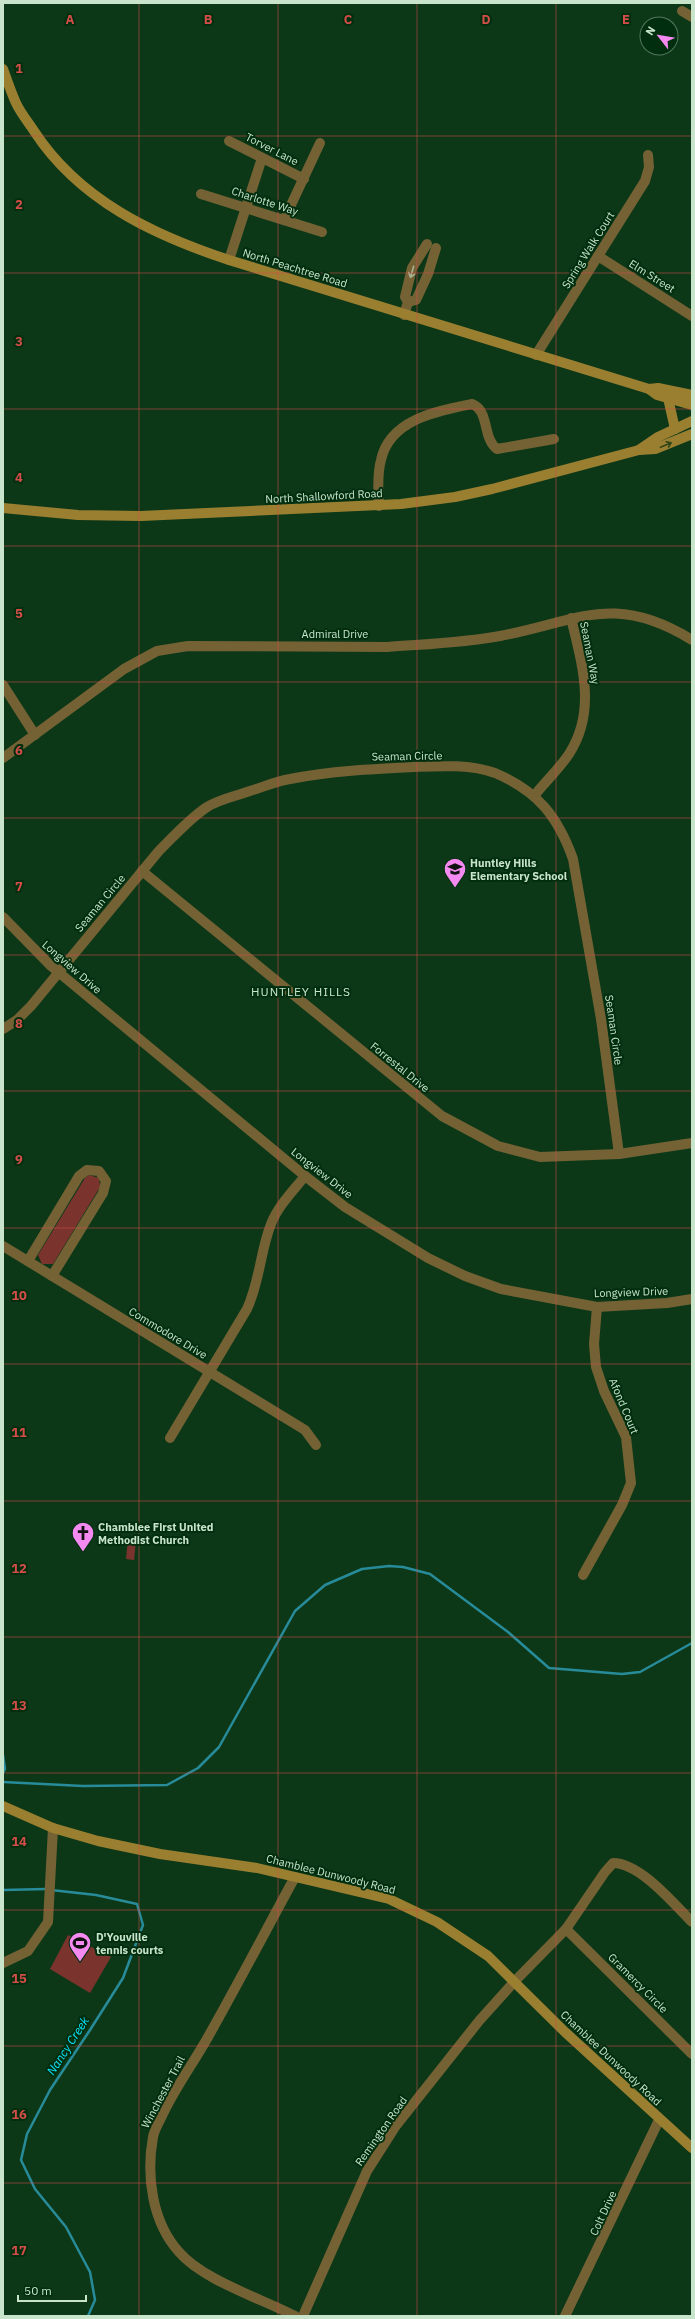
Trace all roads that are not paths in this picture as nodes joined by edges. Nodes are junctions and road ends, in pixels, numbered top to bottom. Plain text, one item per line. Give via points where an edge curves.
1 (682, 10) dead end
2 (692, 17) edge
3 (3, 68) edge
4 (229, 141) dead end
5 (320, 143) dead end
6 (648, 155) dead end
7 (262, 158) junction
8 (304, 179) junction
9 (201, 194) dead end
10 (246, 208) junction
11 (284, 220) junction
12 (322, 232) dead end
13 (598, 256) junction
14 (229, 260) junction
15 (408, 302) junction
16 (404, 315) junction
17 (692, 316) edge
18 (536, 355) junction
19 (649, 389) junction
20 (692, 395) edge
21 (668, 398) junction
22 (692, 405) edge
23 (692, 421) edge
24 (675, 429) junction
25 (692, 434) edge
26 (554, 439) dead end
27 (639, 450) junction
28 (379, 506) junction
29 (3, 508) edge
30 (571, 618) junction
31 (692, 640) edge
32 (3, 685) edge
33 (35, 735) junction
34 (3, 758) edge
35 (534, 796) junction
36 (142, 871) junction
37 (3, 917) edge
38 (59, 973) junction
39 (3, 1029) edge
40 (692, 1143) edge
41 (619, 1154) junction
42 (304, 1176) junction
43 (3, 1246) edge
44 (28, 1261) junction
45 (52, 1276) junction
46 (692, 1299) edge
47 (597, 1307) junction
48 (211, 1372) junction
49 (170, 1438) dead end
50 (316, 1445) dead end
51 (583, 1575) dead end
52 (3, 1806) edge
53 (53, 1828) junction
54 (295, 1877) junction
55 (692, 1922) edge
56 (566, 1929) junction
57 (3, 1963) edge
58 (514, 1982) junction
59 (692, 2054) edge
60 (659, 2120) junction
61 (692, 2148) edge
62 (295, 2316) edge
63 (303, 2316) edge
64 (566, 2316) edge

1 - 2 street
3 - 14 street, North Peachtree Road via 16,104 43,145 88,190 136,223 181,244
4 - 7 street, Torver Lane
5 - 8 street
6 - 13 street, Spring Walk Court via 649,167 645,181
7 - 8 street, Torver Lane
7 - 10 street
8 - 11 street
9 - 10 street, Charlotte Way
10 - 11 street, Charlotte Way
10 - 14 street
11 - 12 street, Charlotte Way
13 - 17 street, Elm Street
13 - 18 street, Spring Walk Court
14 - 16 street, North Peachtree Road
15 -> 15 street via 416,300 428,274 432,246 412,268 405,297
15 - 16 street
16 - 18 street, North Peachtree Road
18 - 19 street, North Peachtree Road
19 - 20 street, North Peachtree Road via 658,388
19 - 21 street, North Peachtree Road
21 - 22 street, North Peachtree Road
21 - 24 street
23 - 24 street, North Shallowford Road
24 - 27 street, North Shallowford Road
27 -> 25 street, North Shallowford Road via 655,449
26 - 28 street via 497,449 491,444 482,413 477,406 472,404 425,414 398,432 385,449 381,459
27 - 28 street, North Shallowford Road via 455,497
28 - 29 street, North Shallowford Road via 141,516 85,516
30 - 31 street, Admiral Drive via 614,612 639,615 662,623
30 - 33 street, Admiral Drive via 489,638 419,645 173,647 146,656 124,669
30 - 35 street, Seaman Way via 584,670 586,698 581,728 569,754
32 - 33 street
33 - 34 street, Admiral Drive
35 - 36 street, Seaman Circle via 494,773 458,767 362,769 289,779 208,807 177,833
35 - 41 street, Seaman Circle via 556,820 573,859 601,1019
36 - 38 street, Seaman Circle
36 - 41 street, Forrestal Drive via 442,1116 474,1135 518,1153 540,1157
37 - 38 street, Longview Drive
38 - 39 street, Seaman Circle via 24,1014
38 - 42 street, Longview Drive
40 - 41 street, Forrestal Drive
42 - 47 street, Longview Drive via 345,1207 389,1235 465,1276 501,1288
42 - 48 street via 272,1222 252,1299
43 - 44 street, Commodore Drive
44 - 45 street, Commodore Drive
44 - 45 street via 79,1176 87,1170 99,1171 106,1180 103,1193
45 - 48 street, Commodore Drive
46 - 47 street, Longview Drive
47 - 51 street, Afond Court via 594,1344 596,1367 604,1392 626,1437 631,1483 622,1505
48 - 49 street
48 - 50 street, Commodore Drive via 306,1430
52 - 53 street, Chamblee Dunwoody Road
53 - 54 street, Chamblee Dunwoody Road via 98,1841 160,1854 257,1868
53 - 57 street via 48,1922 28,1951
54 - 58 street, Chamblee Dunwoody Road via 389,1899 437,1922 488,1956
54 - 62 street, Winchester Trail via 163,2114 153,2136 151,2161 152,2191 157,2213 179,2252 221,2282
55 - 56 street via 638,1872 617,1860 604,1872
56 - 58 street
56 - 59 street, Gramercy Circle
58 - 60 street, Chamblee Dunwoody Road
58 - 63 street, Remington Road via 479,2021 395,2128 367,2171
60 - 61 street, Chamblee Dunwoody Road
60 - 64 street, Colt Drive

